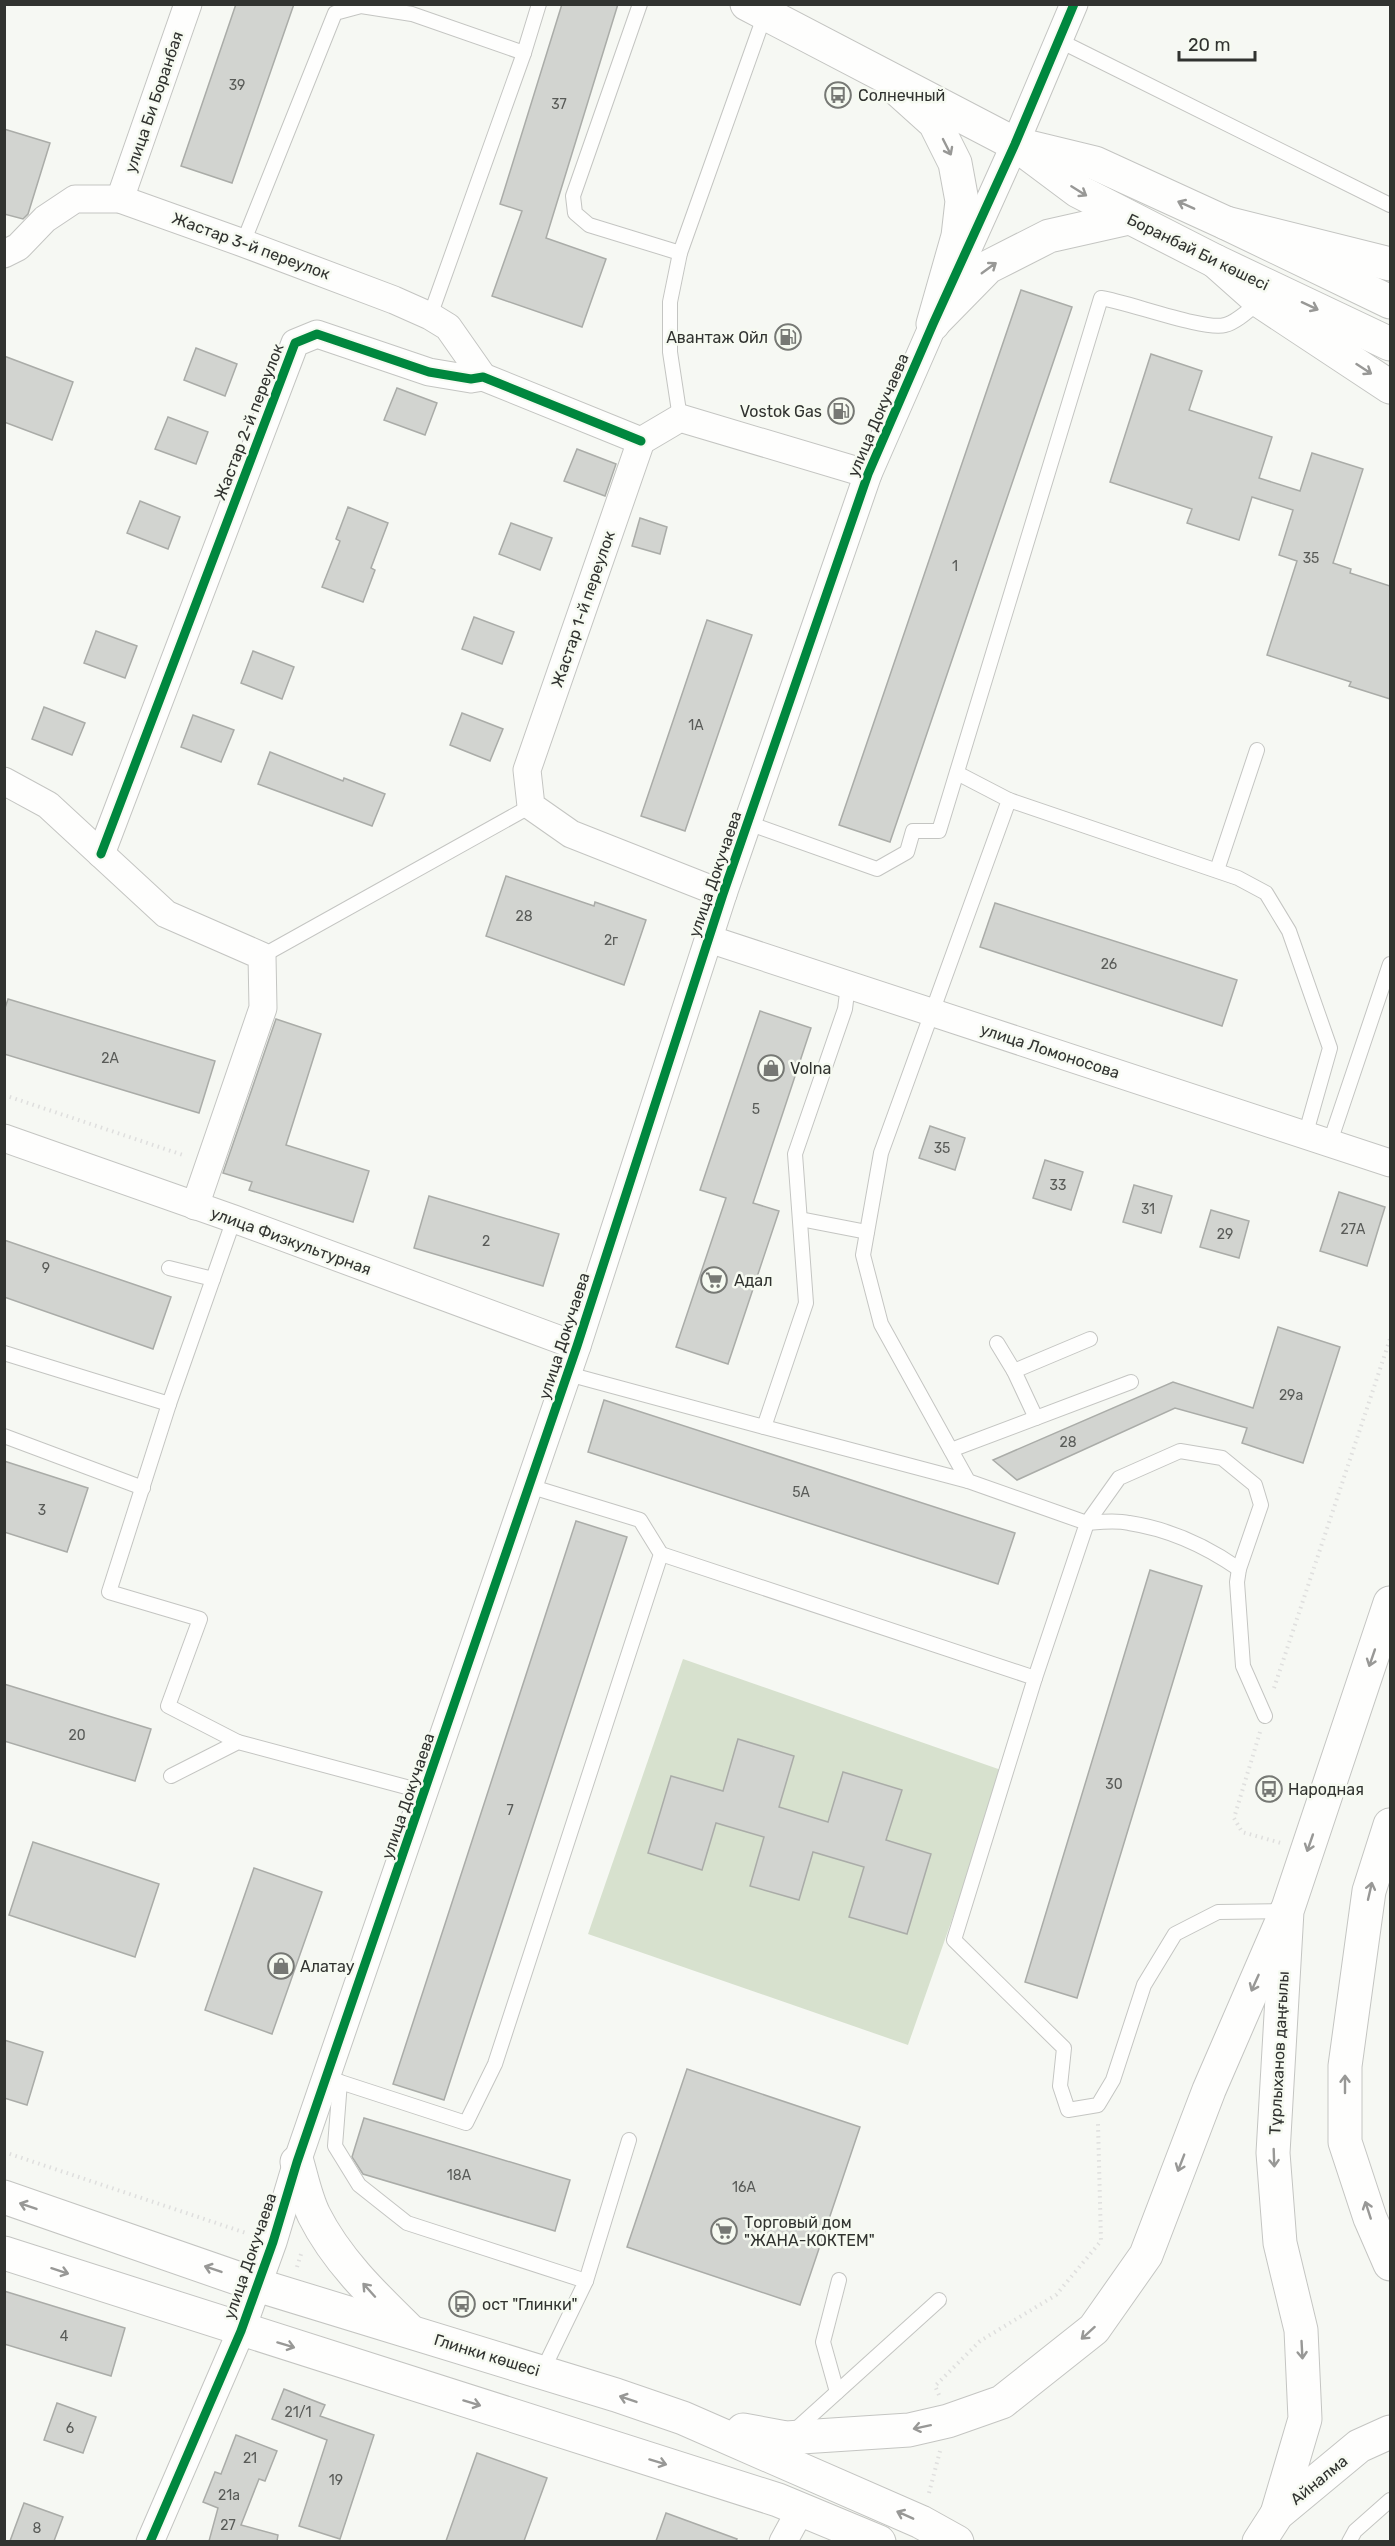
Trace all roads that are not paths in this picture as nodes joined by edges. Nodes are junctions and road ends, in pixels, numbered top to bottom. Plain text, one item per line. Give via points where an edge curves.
1 (188, 4) edge
2 (539, 4) edge
3 (640, 4) edge
4 (1074, 4) edge
5 (756, 9) edge
6 (1058, 40) junction
7 (524, 53) junction
8 (881, 74) junction
9 (1015, 144) junction
10 (120, 199) junction
11 (1390, 205) edge
12 (1129, 218) junction
13 (1226, 223) junction
14 (243, 243) junction
15 (680, 253) junction
16 (4, 254) edge
17 (1215, 261) junction
18 (1390, 264) edge
19 (1260, 302) junction
20 (1390, 302) edge
21 (430, 316) junction
22 (933, 324) junction
23 (1390, 344) edge
24 (483, 377) junction
25 (1390, 387) edge
26 (680, 418) junction
27 (641, 441) junction
28 (868, 474) junction
29 (1257, 750) dead end
30 (957, 773) junction
31 (4, 781) edge
32 (1009, 800) junction
33 (531, 806) junction
34 (748, 823) junction
35 (101, 854) junction
36 (1217, 870) junction
37 (723, 894) junction
38 (709, 939) junction
39 (262, 956) junction
40 (1390, 964) edge
41 (848, 985) junction
42 (932, 1012) junction
43 (4, 1138) edge
44 (1317, 1139) junction
45 (1390, 1163) edge
46 (195, 1206) junction
47 (234, 1219) junction
48 (800, 1219) junction
49 (867, 1232) junction
50 (169, 1268) dead end
51 (213, 1279) junction
52 (1090, 1339) dead end
53 (997, 1343) dead end
54 (577, 1346) junction
55 (4, 1353) edge
56 (1014, 1371) junction
57 (568, 1374) junction
58 (1131, 1382) dead end
59 (170, 1404) junction
60 (1036, 1418) junction
61 (764, 1427) junction
62 (4, 1436) edge
63 (951, 1450) junction
64 (968, 1481) junction
65 (530, 1486) junction
66 (142, 1488) junction
67 (1087, 1522) junction
68 (661, 1554) junction
69 (1239, 1569) junction
70 (1390, 1603) edge
71 (1035, 1678) junction
72 (1265, 1716) road end
73 (238, 1742) junction
74 (171, 1776) dead end
75 (425, 1792) junction
76 (1390, 1825) edge
77 (1287, 1911) junction
78 (334, 2080) junction
79 (629, 2140) dead end
80 (297, 2162) junction
81 (4, 2197) edge
82 (4, 2253) edge
83 (1390, 2264) edge
84 (839, 2280) dead end
85 (586, 2282) junction
86 (257, 2285) junction
87 (939, 2300) dead end
88 (241, 2331) junction
89 (411, 2331) junction
90 (542, 2372) junction
91 (837, 2392) junction
92 (683, 2418) junction
93 (1390, 2432) edge
94 (786, 2438) junction
95 (1390, 2500) edge
96 (801, 2509) junction
97 (1264, 2533) edge
98 (1352, 2536) edge
99 (150, 2541) edge
100 (783, 2541) edge
101 (879, 2541) edge
102 (957, 2541) edge
103 (1344, 2541) edge

1 - 10 street, улица Би Боранбая
2 - 7 lane
3 - 15 lane via 573,196 575,213 589,225
4 - 6 street, улица Докучаева
5 - 8 main road, Боранбай Би көшесі
5 - 15 lane
6 - 9 street, улица Докучаева
6 - 11 lane
7 - 14 lane via 412,14 361,6 335,13
7 - 21 lane
8 - 9 main road, Боранбай Би көшесі
8 -> 22 main road via 934,123 955,163 962,201 958,236
9 -> 12 main road, Боранбай Би көшесі via 1078,191
13 -> 9 main road, Боранбай Би көшесі via 1095,164
9 - 22 street, улица Докучаева
10 - 14 street, Жастар 3-й переулок
10 - 16 street, Жастар 3-й переулок via 75,199 45,219 18,247
12 - 17 main road, Боранбай Би көшесі
22 -> 12 main road via 988,267 1049,236
13 - 18 main road
13 - 20 main road, Боранбай Би көшесі
14 - 21 street, Жастар 3-й переулок
15 - 26 lane via 670,302 670,352
17 - 19 main road
17 -> 23 main road, Боранбай Би көшесі
19 -> 25 main road
19 - 30 lane via 1226,325 1207,327 1101,298
21 - 24 street, Жастар 3-й переулок via 448,327
22 - 28 street, улица Докучаева
24 - 27 street, Жастар 2-й переулок
24 - 35 street, Жастар 2-й переулок via 471,379 429,372 317,334 295,343
26 - 27 street
26 - 28 street
27 - 33 street, Жастар 1-й переулок via 527,770
28 - 34 street, улица Докучаева
29 - 36 lane
30 - 32 lane
30 - 34 lane via 939,831 913,831 907,852 877,869
31 - 35 street via 48,805
32 - 36 lane
32 - 42 lane
33 - 37 street via 571,834
33 - 39 lane
34 - 37 street, улица Докучаева
35 - 39 street via 166,914
36 - 44 lane via 1266,893 1289,931 1330,1048
37 - 38 street, улица Докучаева
38 - 41 street, улица Ломоносова
38 - 54 street, улица Докучаева
39 - 46 street via 263,1008
40 - 44 lane
41 - 42 street, улица Ломоносова
41 - 48 lane via 845,1009 795,1154
42 - 44 street, улица Ломоносова
42 - 49 lane via 881,1153
43 - 46 street, улица Физкультурная
44 - 45 street, улица Ломоносова
46 - 47 street, улица Физкультурная
47 - 51 lane
47 - 54 street, улица Физкультурная
48 - 49 lane
48 - 61 lane via 806,1304
49 - 63 lane via 863,1255 881,1324
50 - 51 lane
51 - 59 lane
52 - 56 lane
53 - 56 lane
54 - 57 street, улица Докучаева
55 - 59 lane
56 - 60 lane
57 - 61 lane
57 - 65 street, улица Докучаева
58 - 60 lane
59 - 66 lane
60 - 63 lane
61 - 64 lane
62 - 66 lane
63 - 64 lane
64 - 67 lane
65 - 68 lane via 640,1520
65 - 75 street, улица Докучаева
66 - 73 lane via 109,1592 200,1619 168,1706
67 - 69 lane via 1127,1522 1169,1533 1209,1549
67 - 69 lane via 1119,1478 1180,1451 1222,1458 1255,1485 1261,1505
67 - 71 lane
68 - 71 lane
68 - 78 lane via 495,2064 466,2123
69 - 72 lane via 1243,1666
70 -> 77 main road, Тұрлыханов даңғылы
71 - 77 lane via 954,1940 1065,2048 1060,2086 1068,2110 1098,2105 1113,2080 1144,1985 1175,1934 1218,1912
73 - 74 lane
73 - 75 lane
75 - 78 street, улица Докучаева
83 -> 76 main road via 1345,2142 1345,2066 1369,1891
77 -> 94 main road via 1209,2090 1146,2255 1094,2329 1002,2402 909,2430
77 -> 97 main road, Тұрлыханов даңғылы via 1273,2153 1280,2243 1301,2330 1305,2419
78 - 80 street, улица Докучаева
78 - 85 lane via 335,2146 359,2185 407,2223
79 - 85 lane
80 - 86 street, улица Докучаева
89 -> 80 main road via 337,2253 314,2213
86 -> 81 main road, Глинки көшесі
82 -> 88 main road
84 - 91 lane via 823,2342
85 - 90 lane
86 - 88 street, улица Докучаева
86 - 89 main road, Глинки көшесі
87 - 91 lane
88 -> 96 main road
88 - 99 street, улица Докучаева
89 - 90 main road, Глинки көшесі
92 -> 90 main road, Глинки көшесі
91 - 94 lane
92 - 94 main road
102 -> 92 main road, Глинки көшесі
93 - 97 main road, Айналма via 1359,2446
95 - 98 lane
96 - 100 street
96 - 101 main road
98 - 103 lane

